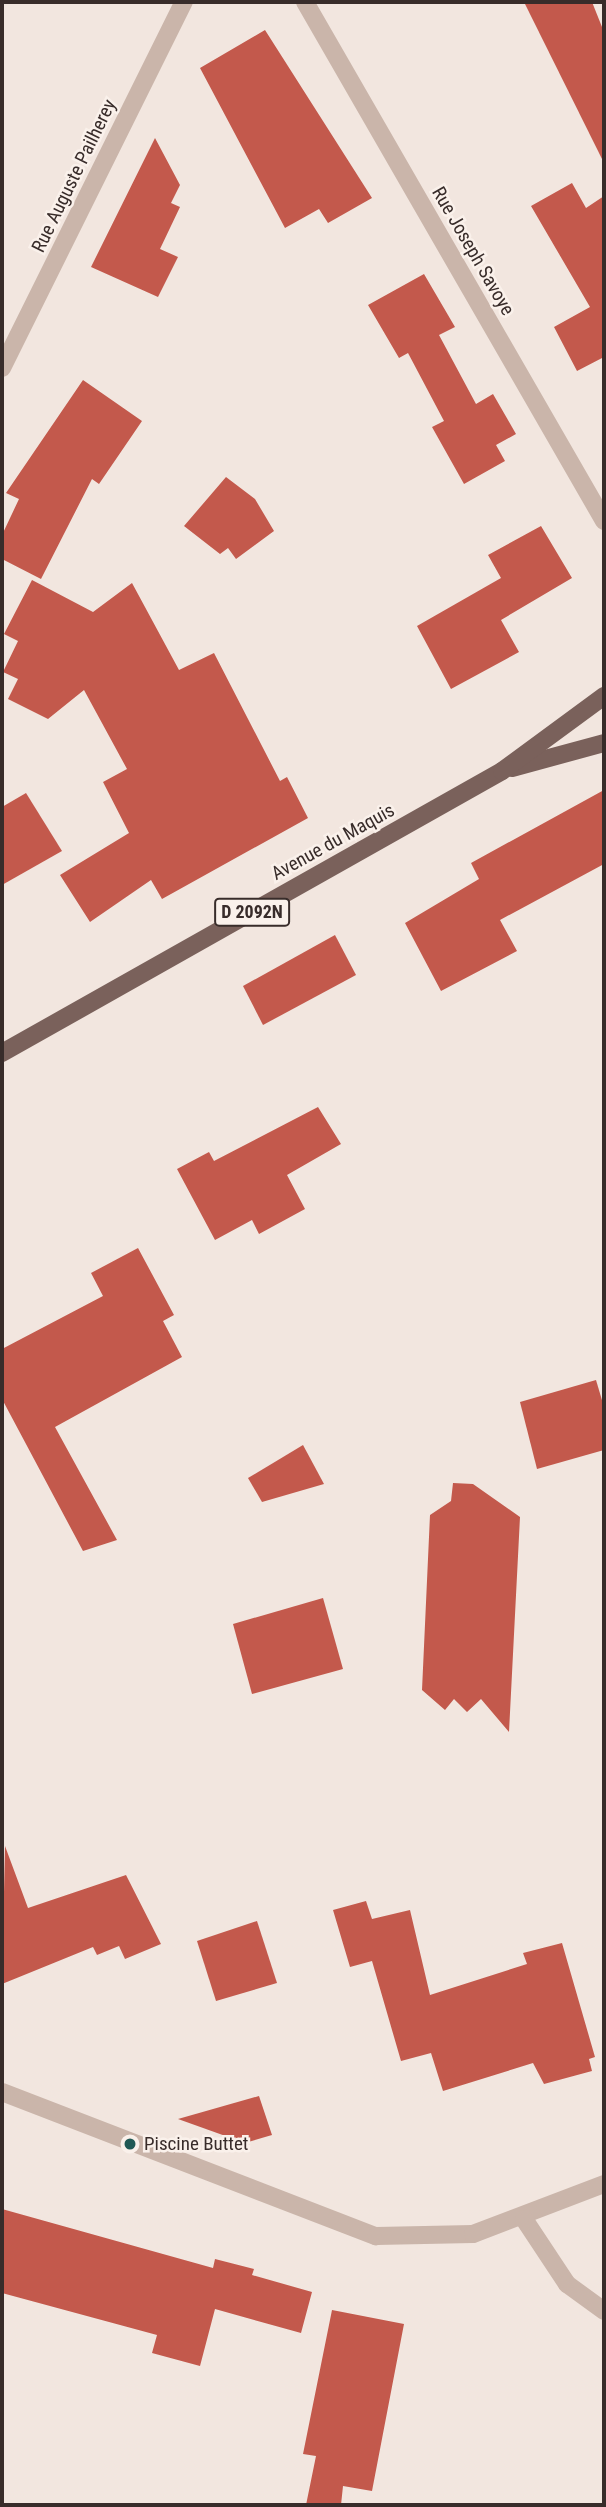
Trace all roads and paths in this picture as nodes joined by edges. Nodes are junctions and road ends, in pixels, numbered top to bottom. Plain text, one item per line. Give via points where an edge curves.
1 (184, 2) edge
2 (305, 2) edge
3 (2, 368) edge
4 (604, 522) edge
5 (604, 696) edge
6 (604, 743) edge
7 (502, 771) junction
8 (2, 1054) edge
9 (2, 2092) edge
10 (604, 2184) edge
11 (524, 2219) junction
12 (604, 2311) edge

1 - 3 street, Rue Auguste Pailherey
2 - 4 street, Rue Joseph Savoye
5 - 7 main road, Avenue du Maquis / D 2092N
6 - 7 main road, Avenue du Maquis / D 2092N
7 - 8 main road, Avenue du Maquis / D 2092N
9 - 11 street via 376,2236 472,2234
10 - 11 street
11 - 12 street via 567,2284

